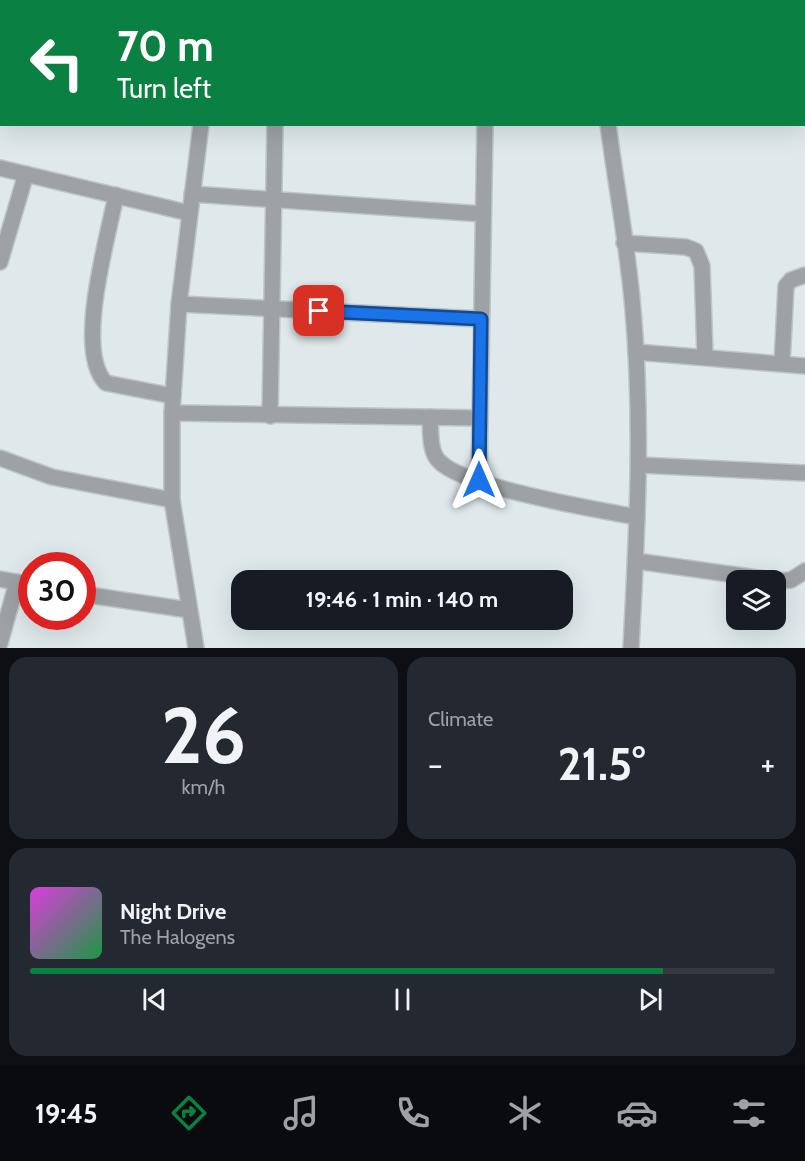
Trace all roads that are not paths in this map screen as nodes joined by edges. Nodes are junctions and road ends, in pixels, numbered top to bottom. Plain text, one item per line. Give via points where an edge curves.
1 (201, 126) edge
2 (275, 126) edge
3 (485, 126) edge
4 (608, 126) edge
5 (0, 168) edge
6 (27, 174) junction
7 (192, 194) junction
8 (116, 195) junction
9 (273, 200) junction
10 (189, 213) junction
11 (483, 214) junction
12 (624, 243) junction
13 (0, 262) edge
14 (805, 275) edge
15 (179, 304) junction
16 (272, 309) junction
17 (481, 319) junction
18 (636, 352) junction
19 (705, 356) junction
20 (782, 363) junction
21 (805, 366) edge
22 (173, 396) junction
23 (172, 413) junction
24 (270, 416) junction
25 (430, 417) junction
26 (479, 418) junction
27 (0, 458) edge
28 (639, 465) junction
29 (805, 473) edge
30 (479, 480) junction
31 (172, 500) junction
32 (637, 516) junction
33 (636, 561) junction
34 (805, 571) edge
35 (726, 574) edge
36 (0, 579) edge
37 (786, 580) edge
38 (18, 583) edge
39 (96, 596) edge
40 (18, 599) edge
41 (189, 610) junction
42 (0, 643) edge
43 (196, 648) edge
44 (631, 648) edge

1 - 7 street
2 - 9 street
3 - 11 street
4 - 12 street
5 - 6 street
6 - 8 street
6 - 13 street
7 - 9 street
7 - 10 street
8 - 10 street
8 - 22 street via 90,334 94,366 105,383
9 - 11 street
9 - 16 street
10 - 15 street
11 - 17 street
12 - 18 street
12 - 19 street via 696,251 702,266
14 - 20 street via 786,286
15 - 16 street
15 - 22 street
16 - 17 street
16 - 24 street
17 - 26 street
18 - 19 street
18 - 28 street
19 - 20 street
20 - 21 street
22 - 23 street
23 - 24 street
23 - 31 street
24 - 25 street
25 - 26 street
25 - 30 street via 433,453 438,461 447,469
26 - 30 street
27 - 31 street via 52,477
28 - 29 street
28 - 32 street
30 - 32 street via 581,507
31 - 41 street
32 - 33 street
33 - 35 street
33 - 44 street
34 - 37 street
36 - 38 street
39 - 41 street
40 - 42 street
41 - 43 street

